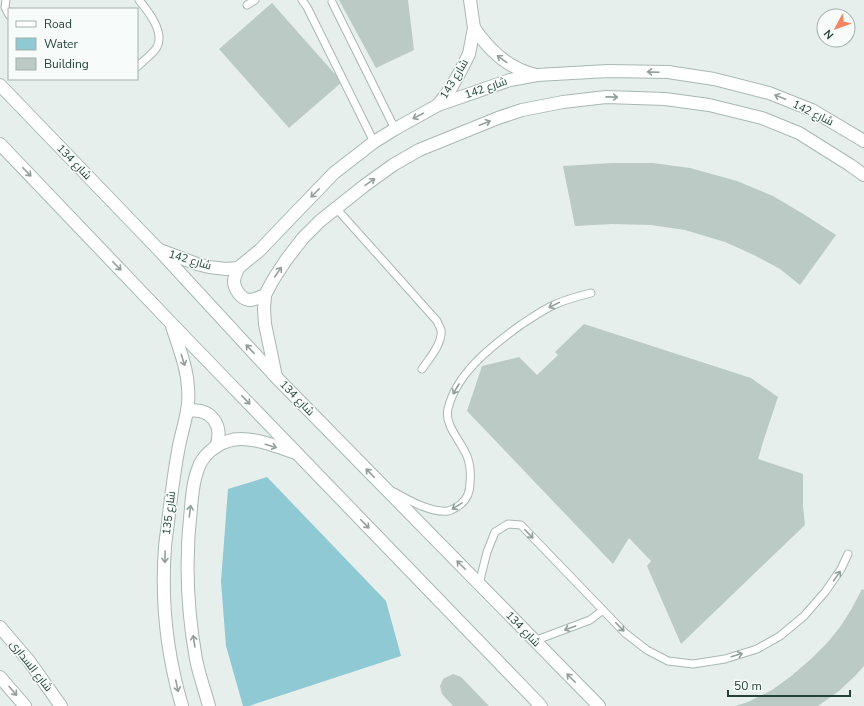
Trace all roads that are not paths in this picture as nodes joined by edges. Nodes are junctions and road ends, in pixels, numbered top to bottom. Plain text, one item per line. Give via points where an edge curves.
1 (6, 0) edge
2 (139, 0) edge
3 (255, 0) edge
4 (302, 0) edge
5 (470, 0) edge
6 (332, 2) dead end
7 (247, 5) dead end
8 (8, 13) edge
9 (474, 28) junction
10 (138, 66) edge
11 (537, 75) junction
12 (0, 85) edge
13 (438, 105) junction
14 (395, 128) junction
15 (864, 141) edge
16 (374, 142) junction
17 (0, 144) edge
18 (864, 175) edge
19 (336, 208) junction
20 (158, 249) junction
21 (238, 268) junction
22 (591, 293) dead end
23 (265, 295) junction
24 (171, 323) junction
25 (422, 369) dead end
26 (276, 377) junction
27 (187, 411) junction
28 (216, 447) junction
29 (297, 454) junction
30 (384, 487) junction
31 (848, 554) dead end
32 (480, 584) junction
33 (603, 610) junction
34 (0, 627) edge
35 (534, 640) junction
36 (0, 677) edge
37 (25, 706) edge
38 (62, 706) edge
39 (182, 706) edge
40 (209, 706) edge
41 (541, 706) edge
42 (599, 706) edge

1 - 8 lane via 5,7
2 - 10 lane via 153,20 160,40 156,48
3 - 7 lane
4 - 16 lane
5 - 9 street, شارع 143
6 - 14 lane
11 -> 9 street, شارع 143 via 515,68 499,57
9 - 13 street, شارع 143 via 469,54 451,88
11 - 13 street, شارع 142 via 510,80
15 -> 11 street, شارع 142 via 812,110 769,93 714,79 668,72 608,71
12 - 20 street, شارع 134
13 -> 14 street, شارع 142
14 - 16 street, شارع 142
16 -> 21 street, شارع 142 via 334,173 260,250
17 -> 24 street
19 -> 18 street via 418,150 522,110 606,97 665,99 709,105 762,118 798,134
23 -> 19 street via 303,238
19 - 25 lane via 437,321 441,330 440,339
20 - 21 street, شارع 142 via 209,267
26 -> 20 street, شارع 134
21 - 23 street via 234,280 235,288 241,296 248,300
22 -> 30 lane via 556,303 500,340 473,365 454,391 447,411 449,426 459,440 471,472 467,497 462,503 448,511 436,510 416,504
23 - 26 street via 265,324
24 -> 27 street, شارع 135 via 186,370
24 -> 29 street
30 -> 26 street, شارع 134
27 - 28 street via 201,411 213,419 219,432
27 -> 39 street, شارع 135 via 174,477 165,547 164,602 169,648
28 -> 29 street, شارع 135 via 228,440 242,439
40 -> 28 street, شارع 135 via 197,660 189,610 188,528 198,468 206,455
29 -> 41 street
32 -> 30 street, شارع 134
33 -> 31 lane via 625,633 647,650 668,661 693,664 725,658 757,649 780,636 804,616 825,592
32 -> 33 lane via 487,552 495,532 508,524 521,525
32 - 35 street, شارع 134
33 -> 35 lane via 590,620
34 - 38 street, شارع السدارى
42 -> 35 street, شارع 134
36 -> 37 street

